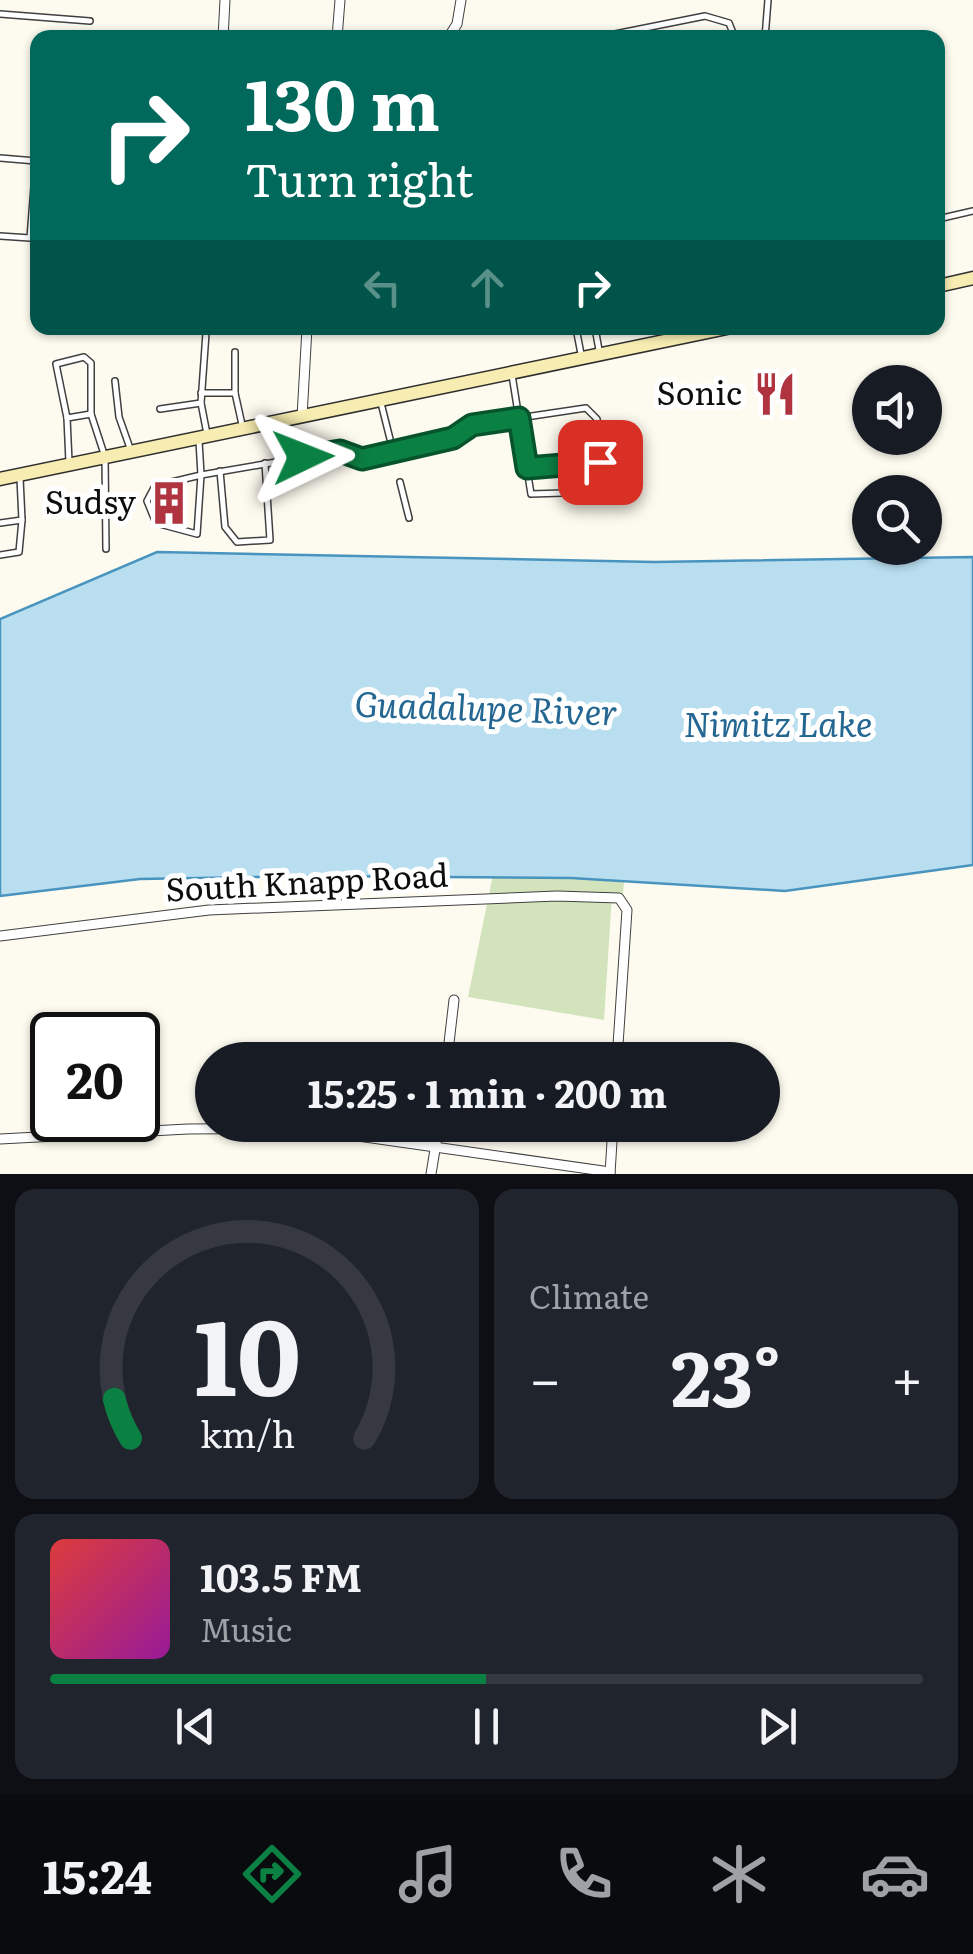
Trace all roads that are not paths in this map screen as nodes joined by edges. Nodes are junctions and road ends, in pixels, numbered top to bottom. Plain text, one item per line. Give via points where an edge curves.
1 (225, 0) edge
2 (340, 0) edge
3 (461, 0) edge
4 (768, 0) edge
5 (0, 14) edge
6 (90, 20) dead end
7 (223, 30) edge
8 (338, 30) edge
9 (453, 30) edge
10 (634, 30) edge
11 (732, 30) edge
12 (766, 30) edge
13 (0, 158) edge
14 (30, 160) edge
15 (973, 211) edge
16 (945, 217) edge
17 (0, 236) edge
18 (30, 238) edge
19 (973, 278) edge
20 (945, 284) edge
21 (206, 335) edge
22 (307, 335) edge
23 (577, 335) edge
24 (596, 335) edge
25 (691, 335) edge
26 (235, 352) dead end
27 (600, 353) junction
28 (582, 357) junction
29 (512, 372) junction
30 (115, 381) dead end
31 (201, 393) junction
32 (235, 393) junction
33 (380, 400) junction
34 (201, 403) junction
35 (160, 408) dead end
36 (91, 414) junction
37 (302, 417) junction
38 (67, 418) junction
39 (519, 418) junction
40 (243, 429) junction
41 (203, 437) junction
42 (132, 452) junction
43 (393, 452) junction
44 (105, 457) junction
45 (600, 462) junction
46 (266, 464) junction
47 (70, 465) junction
48 (527, 468) junction
49 (220, 471) junction
50 (201, 474) junction
51 (19, 475) junction
52 (0, 479) edge
53 (400, 482) dead end
54 (409, 518) dead end
55 (22, 520) junction
56 (0, 523) edge
57 (106, 549) dead end
58 (0, 555) edge
59 (0, 936) edge
60 (454, 1000) dead end
61 (449, 1042) edge
62 (618, 1042) edge
63 (0, 1139) edge
64 (437, 1142) edge
65 (612, 1142) edge
66 (436, 1147) junction
67 (610, 1173) edge
68 (432, 1174) edge

1 - 7 street
2 - 8 street
3 - 9 street
4 - 12 lane
5 - 6 lane
10 - 11 lane via 705,16
13 - 14 lane
15 - 16 lane
17 - 18 lane
19 - 20 main road
21 - 31 lane
22 - 37 street
23 - 28 lane
24 - 27 lane
25 - 27 main road
26 - 32 lane
27 - 28 main road
28 - 29 main road
29 - 33 main road
29 - 39 lane
30 - 42 lane
31 - 32 lane
31 - 34 lane
32 - 40 lane
33 - 37 main road
33 - 43 lane
34 - 35 lane
34 - 41 lane
36 - 38 lane
36 - 38 lane via 92,363 84,357 56,364
36 - 44 lane
37 - 40 main road
38 - 47 lane
39 - 43 lane via 472,425 453,438
39 - 45 lane via 586,408 598,419
39 - 48 lane
40 - 41 main road
41 - 42 main road
41 - 50 lane
42 - 44 main road
43 - 46 lane via 362,459 340,451
44 - 47 main road
44 - 57 lane
45 - 48 lane
45 - 48 lane via 595,492 530,494
46 - 49 lane
46 - 49 lane via 270,540 237,542 226,528
47 - 51 main road
49 - 50 lane
50 - 50 lane via 197,534 156,523 147,501 155,486
51 - 52 main road
51 - 55 lane
53 - 54 lane
55 - 56 lane
55 - 58 lane via 19,552
59 - 62 street, South Knapp Road via 228,909 618,898 627,910
60 - 61 street
63 - 66 street via 302,1128
64 - 66 street
65 - 67 street
66 - 67 street
66 - 68 street

